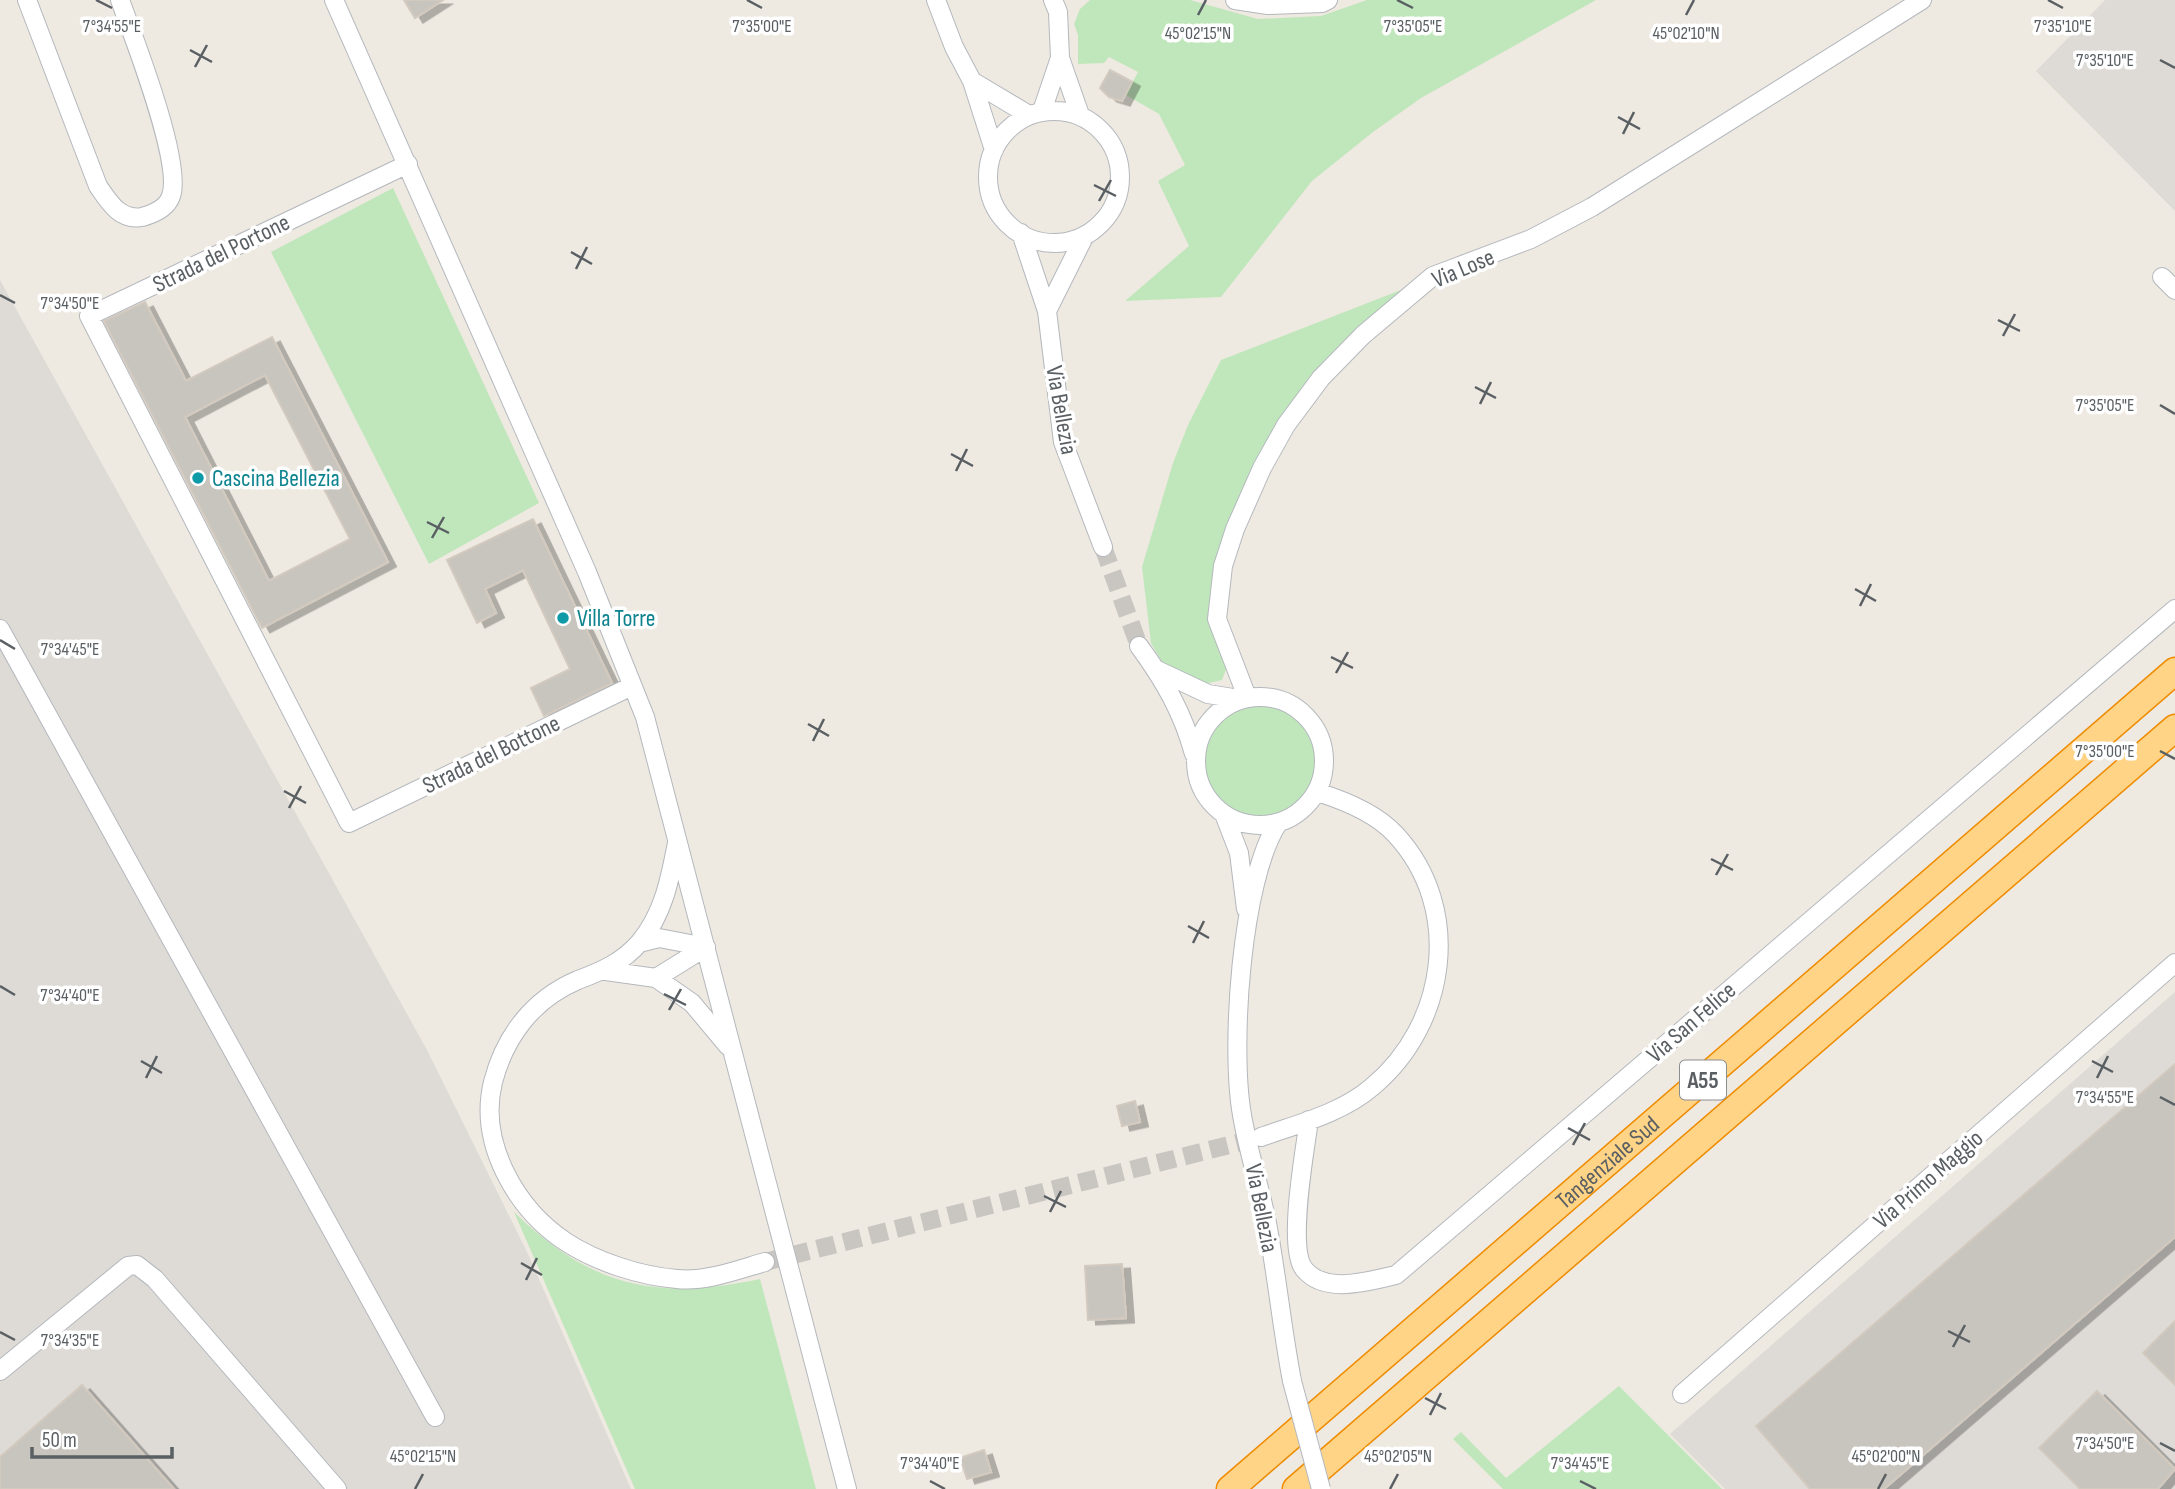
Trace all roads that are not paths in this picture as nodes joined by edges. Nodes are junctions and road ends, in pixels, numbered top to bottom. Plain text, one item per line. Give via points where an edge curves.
1 (27, 0) edge
2 (120, 0) edge
3 (334, 0) edge
4 (936, 0) edge
5 (1053, 0) edge
6 (1235, 0) edge
7 (1328, 0) edge
8 (1922, 0) edge
9 (1060, 58) junction
10 (972, 81) junction
11 (1035, 113) junction
12 (1080, 115) junction
13 (994, 150) junction
14 (408, 164) junction
15 (1021, 233) junction
16 (1085, 235) junction
17 (2162, 277) dead end
18 (2175, 290) edge
19 (1047, 311) junction
20 (1103, 547) tunnel mouth
21 (2175, 609) edge
22 (0, 629) edge
23 (1139, 646) tunnel mouth
24 (1157, 670) junction
25 (2175, 671) edge
26 (632, 686) junction
27 (1243, 698) junction
28 (2175, 728) edge
29 (1195, 758) junction
30 (1317, 792) junction
31 (1224, 814) junction
32 (349, 823) joint
33 (1278, 823) junction
34 (677, 840) junction
35 (1248, 923) junction
36 (639, 943) junction
37 (706, 947) junction
38 (2175, 963) edge
39 (606, 971) junction
40 (656, 978) junction
41 (734, 1054) junction
42 (1309, 1120) junction
43 (1261, 1138) tunnel mouth
44 (765, 1262) tunnel mouth
45 (0, 1371) edge
46 (1682, 1394) dead end
47 (435, 1417) dead end
48 (337, 1489) edge
49 (847, 1489) edge
50 (1230, 1489) edge
51 (1296, 1489) edge
52 (1321, 1489) edge

1 - 2 street via 98,186 113,208 132,218 155,214 171,196 172,176 154,98
3 - 14 street
4 - 10 street
5 - 9 street via 1058,12
6 - 7 street via 1268,5
8 - 27 street, Via Lose via 1592,207 1531,239 1433,276 1363,335 1321,378 1286,425 1262,468 1223,566 1217,619
9 - 11 street
9 - 12 street
10 - 11 street
10 - 13 street
11 - 12 street via 1061,110
11 - 13 street via 1006,131
12 - 16 street via 1098,126 1112,143 1121,184 1108,213
13 - 15 street via 988,171 990,194 999,214
14 - 26 street
14 - 32 street, Strada del Portone via 89,316
15 - 16 street via 1052,243
15 - 19 street, Via Bellezia
16 - 19 street
17 - 18 street
19 - 20 street, Via Bellezia via 1063,442
21 - 42 street, Via San Felice via 1396,1275 1355,1285 1316,1278 1303,1268 1297,1214
22 - 47 street
23 - 24 street, Via Bellezia
24 - 27 street, Via Bellezia via 1208,694
24 - 29 street, Via Bellezia via 1186,723
25 - 50 highway, Tangenziale Sud / A55
26 - 32 street, Strada del Bottone
26 - 34 street via 645,716
27 - 29 street via 1213,716 1203,730
27 - 30 street, Via Bellezia via 1266,696 1294,705 1306,715 1324,750 1325,766
28 - 51 highway, Tangenziale Sud / A55
29 - 31 street, Via Bellezia via 1198,779 1210,803
30 - 33 street via 1300,812
30 - 42 street via 1358,809 1394,833 1429,886 1440,936 1435,988 1418,1032 1403,1054 1372,1087
31 - 33 street via 1245,824
31 - 35 street, Via Bellezia via 1239,853
33 - 35 street, Via Bellezia via 1261,859
34 - 36 street via 667,890
34 - 37 street
35 - 52 street, Via Bellezia, bridge via 1236,1041 1241,1113 1267,1224 1292,1381
36 - 37 street via 659,938
36 - 39 street
37 - 40 street
37 - 41 street
38 - 46 street, Via Primo Maggio
39 - 40 street
39 - 44 street via 546,998 520,1022 503,1050 492,1084 490,1118 493,1146 504,1172 532,1209 566,1242 614,1265 679,1279 724,1274
40 - 41 street via 692,1003
41 - 49 street
42 - 43 street
45 - 48 street via 128,1266 137,1265 155,1279

